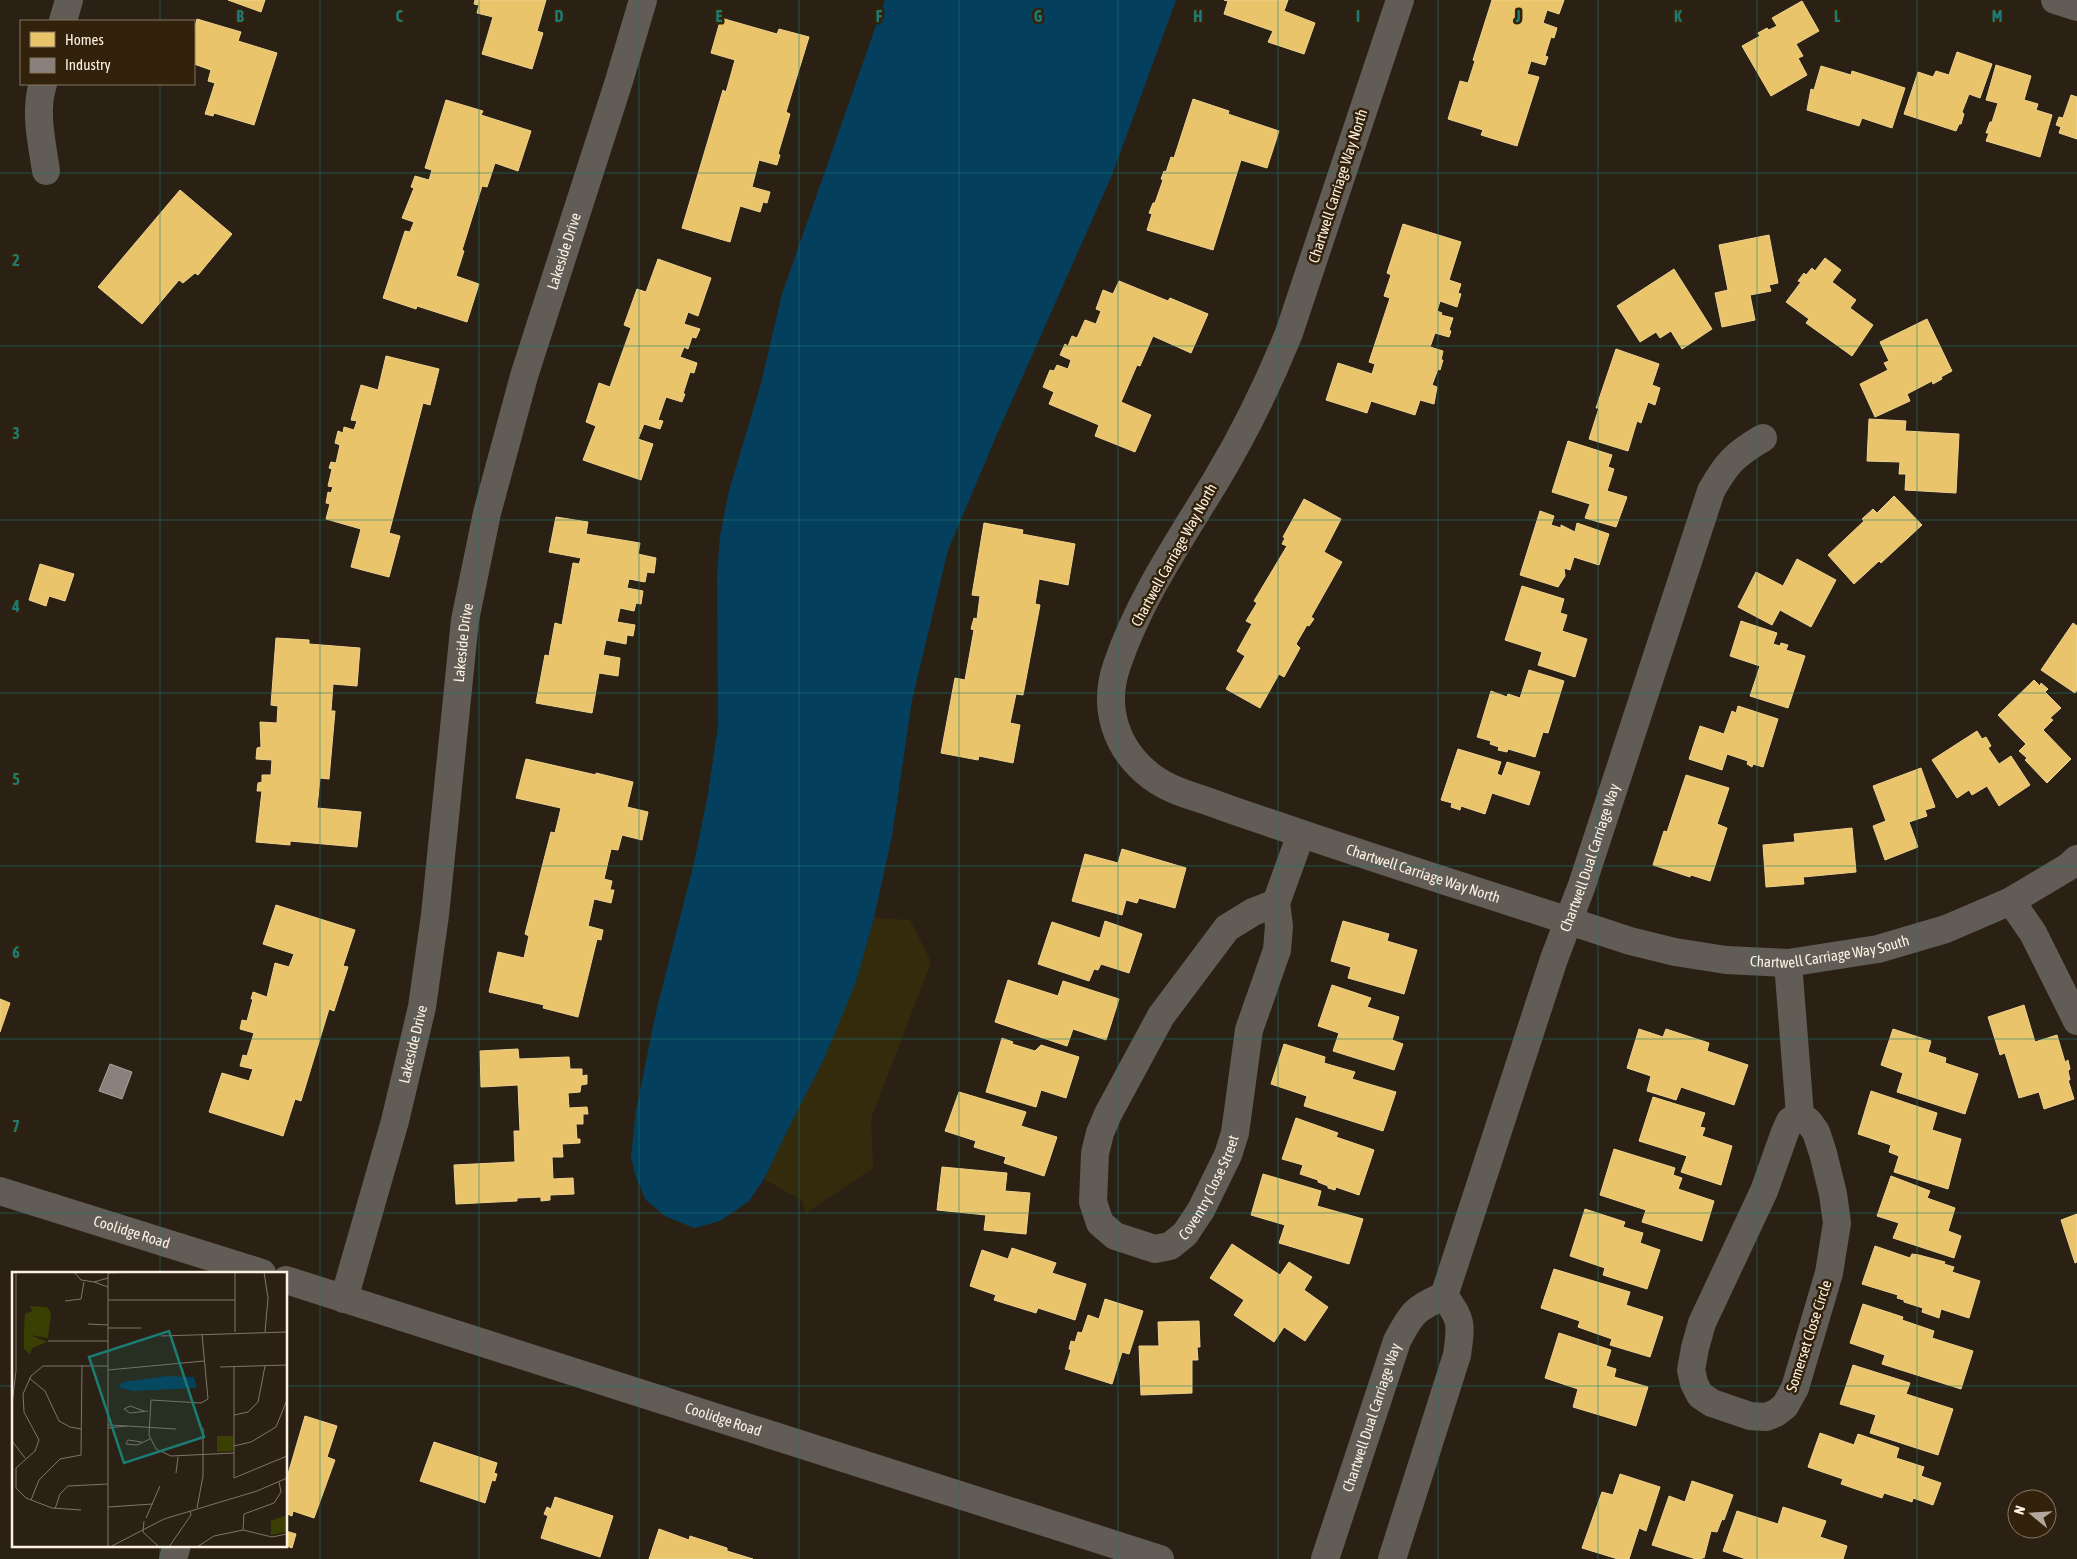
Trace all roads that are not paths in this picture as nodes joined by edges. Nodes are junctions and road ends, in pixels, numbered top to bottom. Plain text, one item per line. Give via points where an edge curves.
1 (69, 0) edge
2 (643, 0) edge
3 (1400, 0) edge
4 (2056, 0) edge
5 (2077, 7) edge
6 (63, 20) edge
7 (43, 85) edge
8 (46, 171) dead end
9 (1762, 438) dead end
10 (1302, 834) junction
11 (2077, 859) edge
12 (2011, 901) junction
13 (1276, 902) junction
14 (1567, 920) junction
15 (1788, 962) junction
16 (2077, 1022) edge
17 (1800, 1115) junction
18 (0, 1190) edge
19 (259, 1272) edge
20 (288, 1281) edge
21 (1444, 1296) junction
22 (344, 1298) junction
23 (177, 1546) edge
24 (172, 1559) edge
25 (1160, 1559) edge
26 (1325, 1559) edge
27 (1392, 1559) edge

1 - 6 street
2 - 22 street, Lakeside Drive via 524,376 487,513 465,620 435,915 422,1007 395,1121
3 - 10 street, Chartwell Carriage Way North via 1289,333 1272,374 1254,414 1141,608 1116,666 1110,693 1112,720 1121,742 1133,761 1153,778 1176,791
4 - 5 street
7 - 8 street via 39,126
9 - 14 street, Chartwell Dual Carriage Way via 1741,450 1724,468 1711,491 1582,885
10 - 13 street, Coventry Close Street
10 - 14 street, Chartwell Carriage Way North
11 - 12 street, Chartwell Carriage Way South
12 - 15 street, Chartwell Carriage Way South via 1946,929 1878,949
12 - 16 street via 2033,933
13 - 13 street, Coventry Close Street via 1227,928 1161,1016 1108,1114 1095,1153 1093,1202 1100,1223 1115,1236 1154,1249 1170,1246 1184,1234 1201,1210 1228,1155 1235,1133 1249,1030 1277,950
14 - 15 street, Chartwell Carriage Way South via 1675,952 1726,960
14 - 21 street, Chartwell Dual Carriage Way
15 - 17 street
17 - 17 street, Somerset Close Circle via 1816,1132 1833,1194 1837,1223 1829,1273 1795,1388 1785,1406 1776,1413 1766,1417 1750,1416 1712,1403 1700,1395 1691,1370 1702,1323 1764,1191 1785,1132 1790,1122
18 - 19 street, Coolidge Road
20 - 22 street, Coolidge Road
21 - 26 street, Chartwell Dual Carriage Way via 1424,1304 1409,1317 1397,1341
21 - 27 street via 1456,1312 1461,1328 1457,1355
22 - 25 street, Coolidge Road
23 - 24 street

